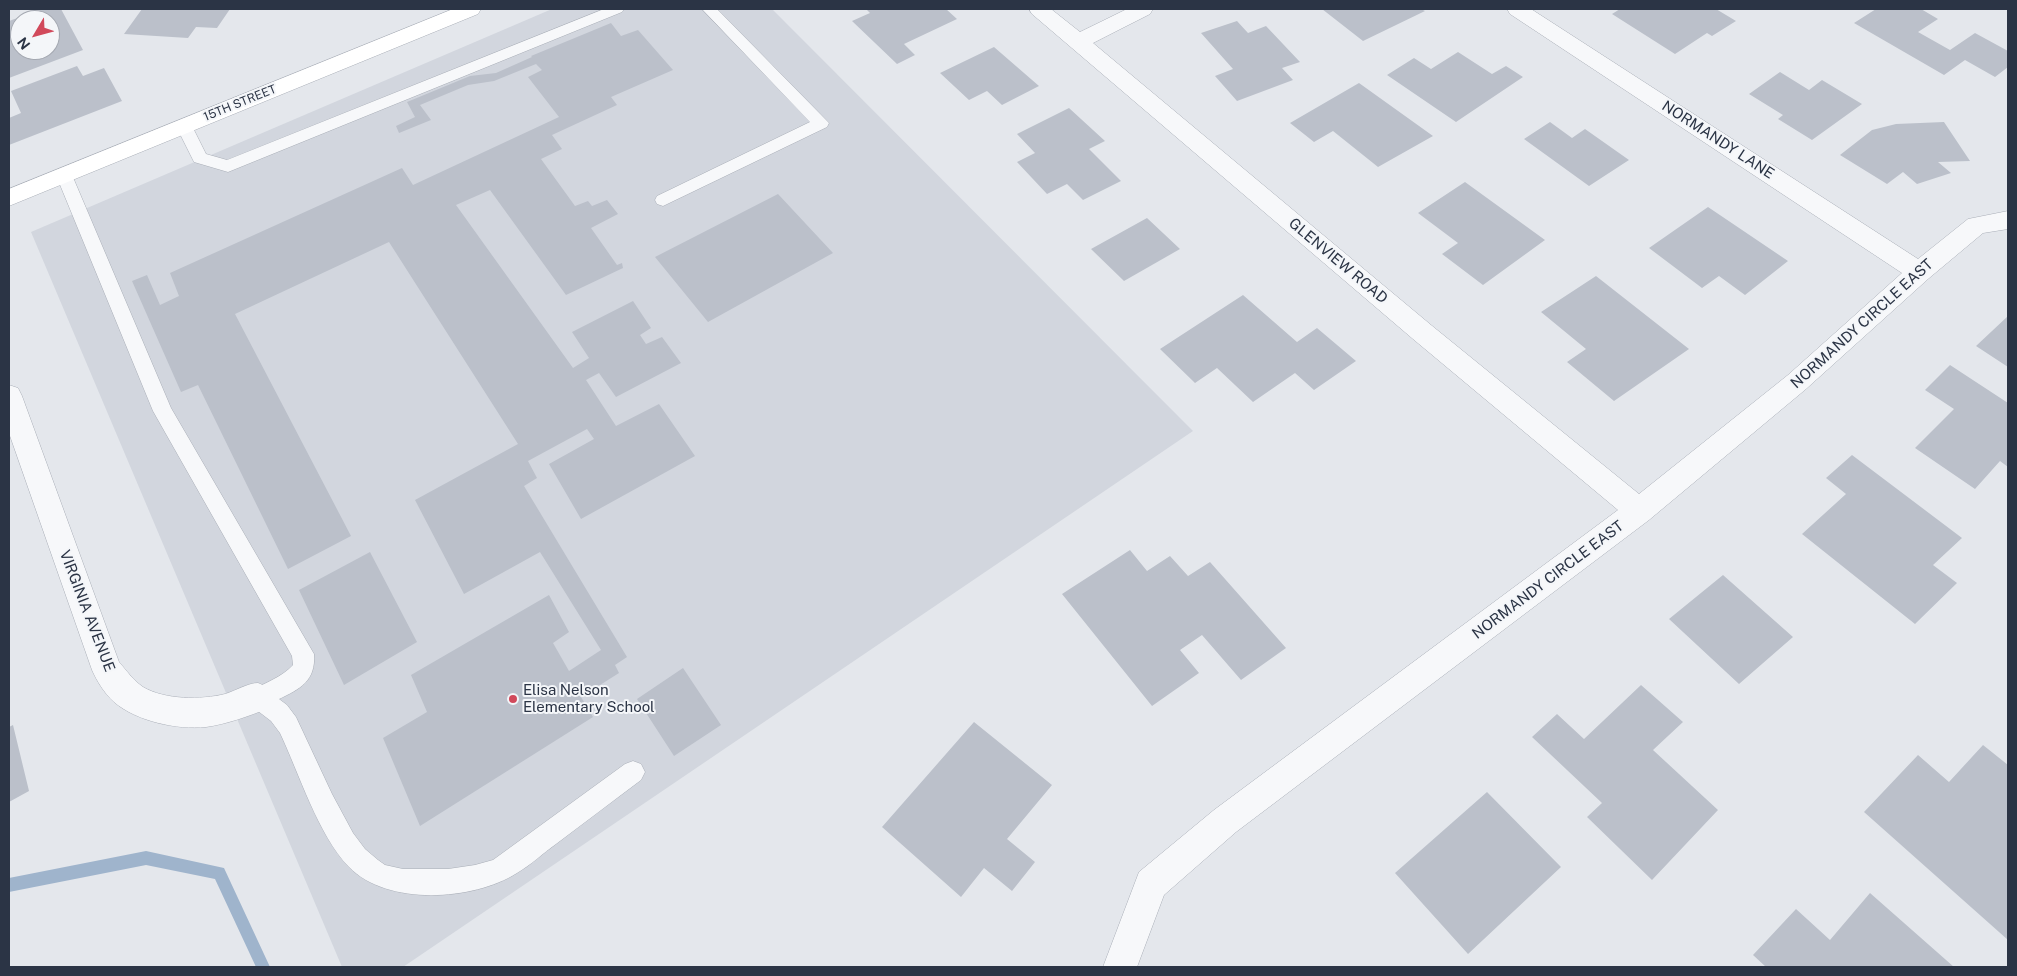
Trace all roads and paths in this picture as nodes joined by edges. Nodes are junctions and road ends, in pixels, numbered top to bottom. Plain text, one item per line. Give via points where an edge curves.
1 (471, 9) edge
2 (617, 9) edge
3 (709, 9) edge
4 (1039, 9) edge
5 (1143, 9) edge
6 (1517, 9) edge
7 (1078, 42) junction
8 (184, 126) junction
9 (64, 176) junction
10 (9, 198) edge
11 (663, 200) dead end
12 (2008, 220) edge
13 (1919, 272) junction
14 (9, 396) edge
15 (1639, 511) junction
16 (258, 698) junction
17 (633, 772) dead end
18 (1120, 967) edge

1 - 8 street, 15TH STREET
2 - 8 lane via 228,166 200,158
3 - 11 lane via 821,123
4 - 7 street, GLENVIEW ROAD
5 - 7 street
6 - 13 street, NORMANDY LANE
7 - 15 street, GLENVIEW ROAD
8 - 9 street, 15TH STREET
9 - 10 street, 15TH STREET
9 - 16 lane via 163,411 303,654 304,666 300,674
12 - 13 street, NORMANDY CIRCLE EAST via 1976,225
13 - 15 street, NORMANDY CIRCLE EAST via 1797,382
14 - 16 street, VIRGINIA AVENUE via 107,670 126,692 146,703 165,708 213,712
15 - 18 street, NORMANDY CIRCLE EAST via 1225,821 1151,884
16 - 17 lane via 279,713 288,725 330,814 356,858 371,870 392,879 424,884 491,874 508,865

